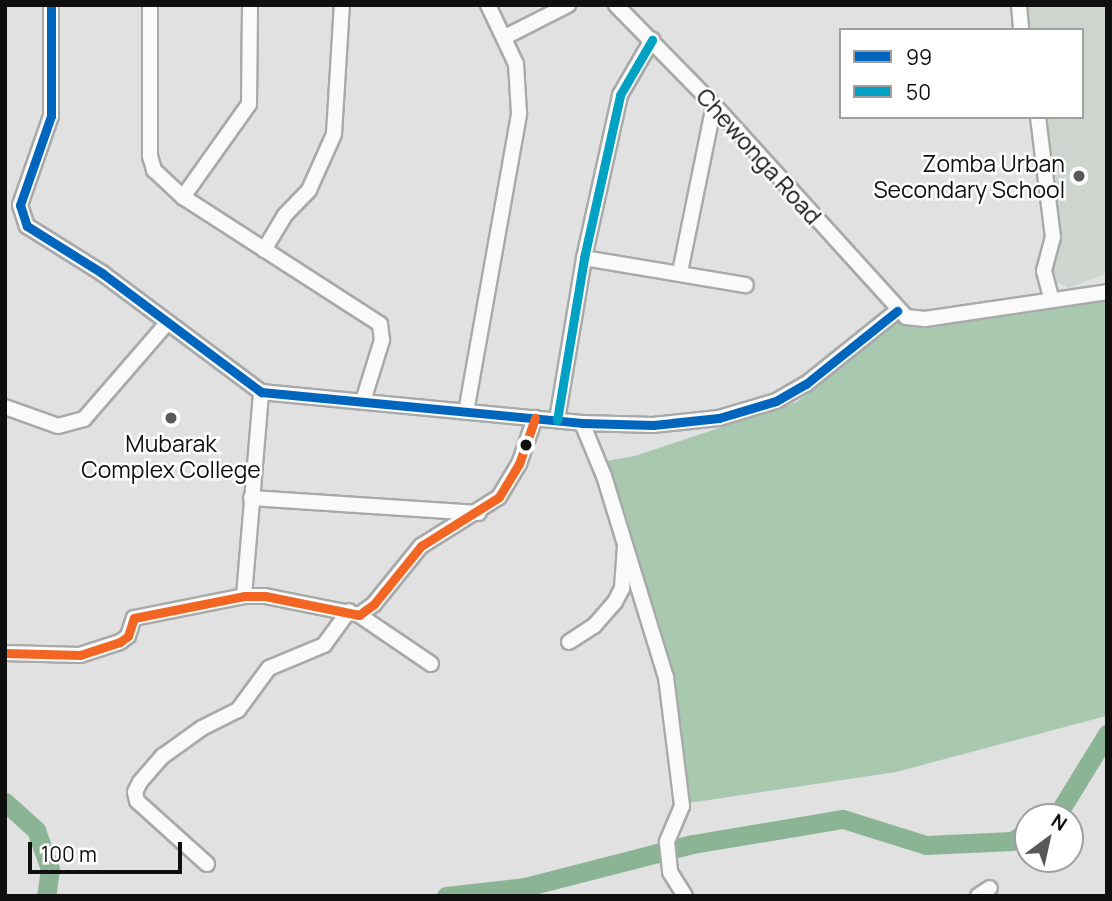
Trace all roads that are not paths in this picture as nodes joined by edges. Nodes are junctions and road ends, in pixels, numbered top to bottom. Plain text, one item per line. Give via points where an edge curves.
1 (51, 5) edge
2 (150, 5) edge
3 (250, 5) edge
4 (342, 5) edge
5 (488, 5) edge
6 (568, 5) edge
7 (616, 5) edge
8 (1019, 5) edge
9 (1021, 28) edge
10 (505, 37) junction
11 (652, 40) junction
12 (714, 105) junction
13 (1038, 119) edge
14 (183, 197) junction
15 (264, 250) junction
16 (584, 258) junction
17 (680, 272) junction
18 (746, 285) dead end
19 (1107, 292) edge
20 (1052, 300) junction
21 (897, 312) junction
22 (168, 322) junction
23 (261, 392) junction
24 (363, 401) junction
25 (5, 407) edge
26 (466, 412) junction
27 (535, 418) junction
28 (557, 420) junction
29 (582, 424) junction
30 (251, 498) junction
31 (479, 513) junction
32 (625, 541) junction
33 (244, 596) junction
34 (354, 613) junction
35 (569, 642) dead end
36 (5, 653) edge
37 (431, 664) dead end
38 (207, 864) dead end
39 (685, 896) edge

1 - 22 street via 51,116 21,213 37,236 102,273
2 - 14 street via 150,156 162,181
3 - 14 street via 249,104
4 - 15 street via 334,134 309,190 285,215
5 - 10 street
6 - 10 street
7 - 11 street, Chewonga Road
8 - 9 street
10 - 26 street via 516,64 519,113
11 - 12 street, Chewonga Road
11 - 16 street via 620,95
12 - 17 street
12 - 21 street, Chewonga Road
13 - 20 street via 1053,237 1044,271
14 - 15 street
15 - 24 street via 380,324 382,340
16 - 17 street
16 - 28 street
17 - 18 street
19 - 20 street
20 - 21 street via 925,319 910,319
21 - 29 street via 806,384 758,408 670,424
22 - 23 street
22 - 25 street via 84,419 58,426
23 - 24 street
23 - 30 street
24 - 26 street
26 - 27 street
27 - 28 street
27 - 31 street via 510,482
28 - 29 street
29 - 32 street
30 - 31 street
30 - 33 street
31 - 34 street via 421,546 374,604
32 - 35 street via 618,597 594,626
32 - 39 street via 670,703 682,806 667,842 670,872
33 - 34 street
33 - 36 street via 134,618 128,636 120,642 79,655
34 - 37 street
34 - 38 street via 324,645 269,668 238,710 201,728 140,782 135,792 138,801

